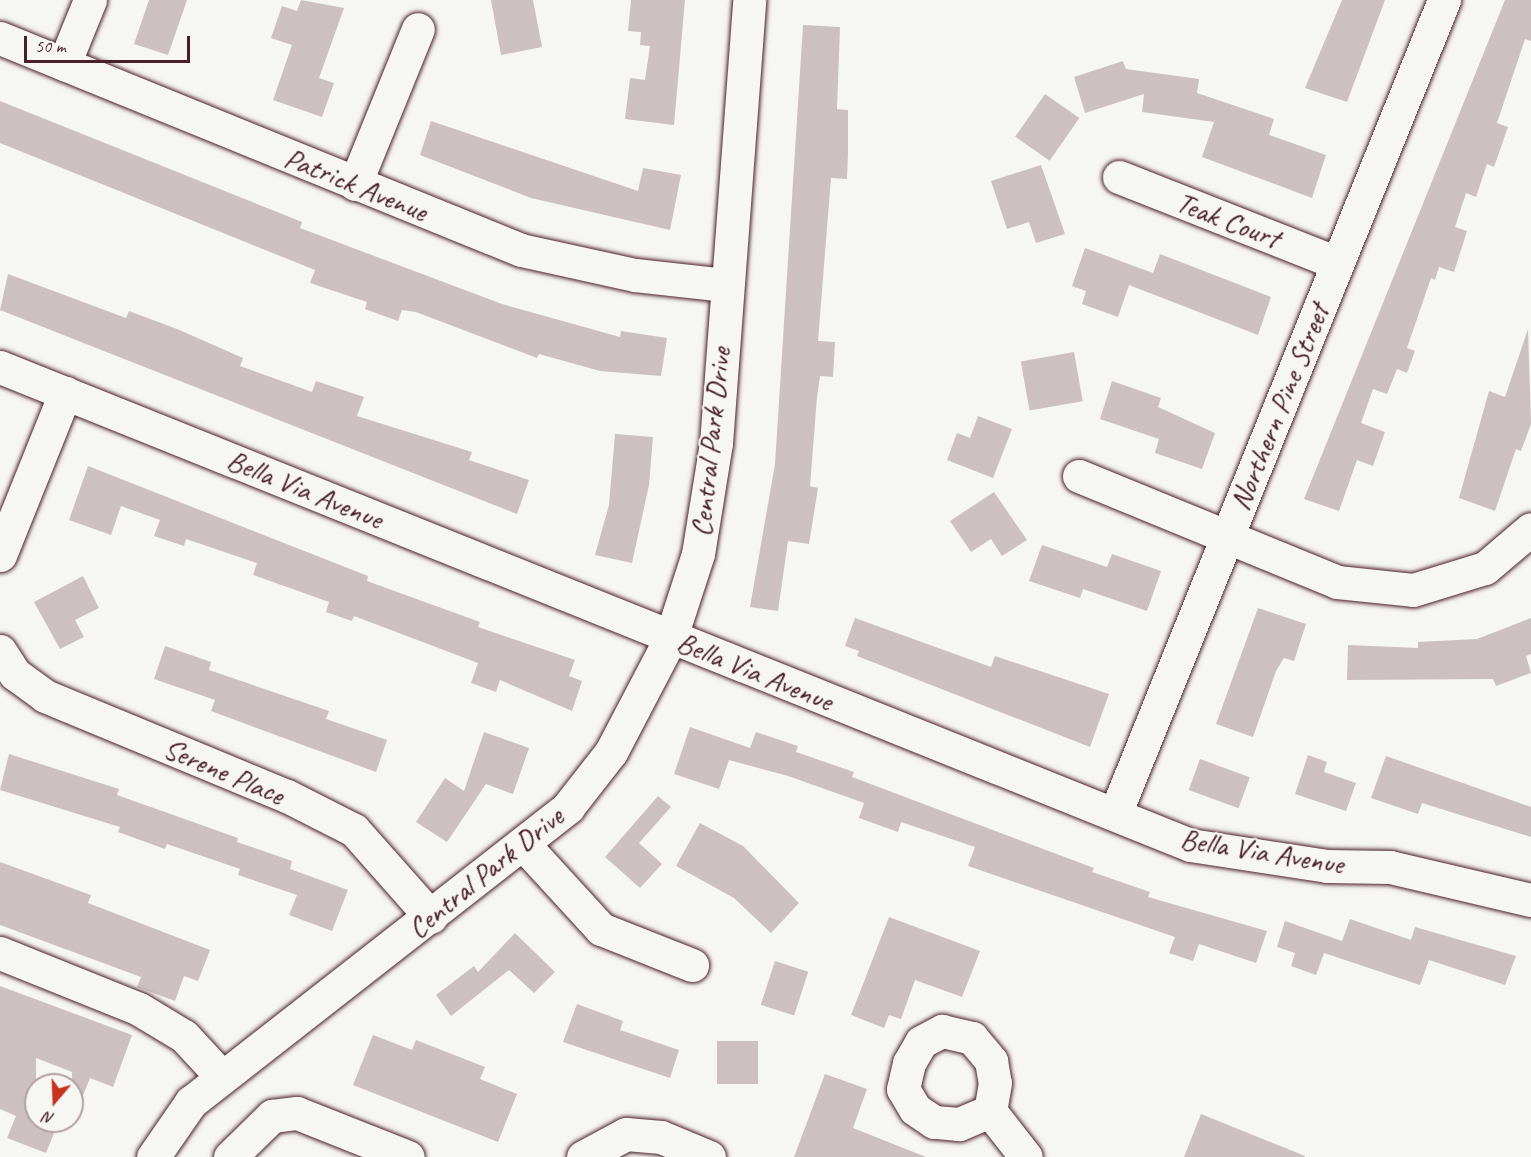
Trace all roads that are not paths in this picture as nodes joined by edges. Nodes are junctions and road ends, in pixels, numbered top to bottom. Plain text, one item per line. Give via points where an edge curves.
1 (90, 0) edge
2 (749, 0) edge
3 (1444, 0) edge
4 (418, 29) dead end
5 (0, 38) edge
6 (64, 64) junction
7 (1119, 177) dead end
8 (355, 184) junction
9 (1337, 263) junction
10 (725, 285) junction
11 (0, 367) edge
12 (65, 393) junction
13 (1079, 476) dead end
14 (1531, 529) edge
15 (1227, 538) junction
16 (0, 555) edge
17 (671, 637) junction
18 (0, 651) edge
19 (1115, 814) junction
20 (525, 846) junction
21 (1531, 900) edge
22 (431, 917) junction
23 (0, 953) edge
24 (692, 965) dead end
25 (222, 1077) junction
26 (990, 1111) dead end
27 (153, 1157) edge
28 (230, 1157) edge
29 (408, 1157) edge
30 (583, 1157) edge
31 (709, 1157) edge
32 (1026, 1157) edge

1 - 6 street
2 - 10 street, Central Park Drive
3 - 9 street, Northern Pine Street
4 - 8 street
5 - 6 street, Patrick Avenue
6 - 8 street, Patrick Avenue
7 - 9 street, Teak Court
8 - 10 street, Patrick Avenue via 520,250 635,275
9 - 15 street, Northern Pine Street
10 - 17 street, Central Park Drive via 716,443 698,554
11 - 12 street, Bella Via Avenue
12 - 16 street
12 - 17 street, Bella Via Avenue
13 - 15 street
14 - 15 street via 1485,568 1413,590 1336,582
15 - 19 street, Northern Pine Street
17 - 19 street, Bella Via Avenue
17 - 20 street, Central Park Drive via 611,752 568,807
18 - 22 street, Serene Place via 15,674 45,696 287,796 354,830
19 - 21 street, Bella Via Avenue via 1190,845 1327,866 1390,867
20 - 22 street, Central Park Drive
20 - 24 street via 601,929
22 - 25 street, Central Park Drive
23 - 25 street via 139,1009 184,1036
25 - 27 street, Central Park Drive via 169,1128
26 - 32 street
28 - 29 street via 273,1116 297,1113
30 - 31 street via 626,1134 661,1137

